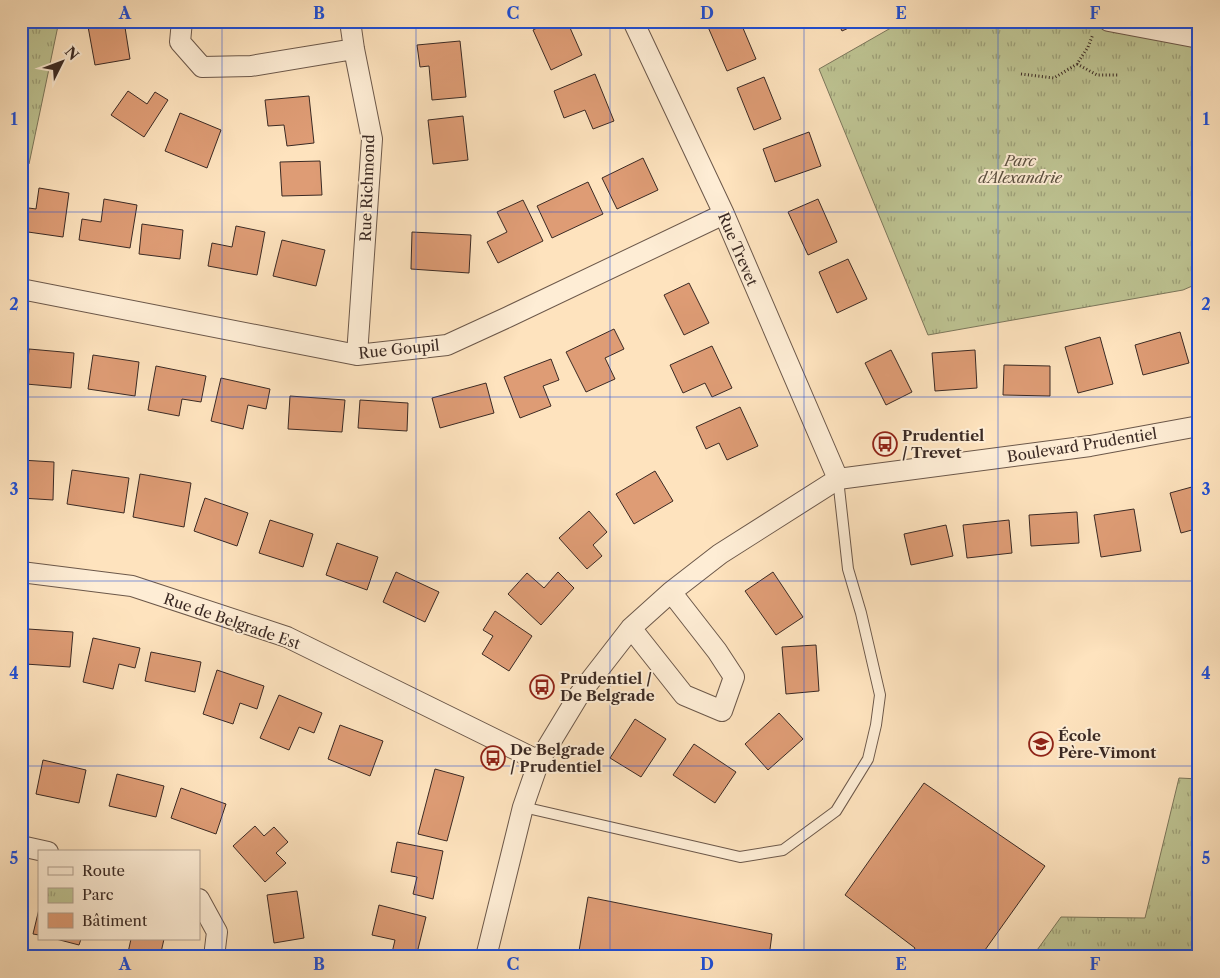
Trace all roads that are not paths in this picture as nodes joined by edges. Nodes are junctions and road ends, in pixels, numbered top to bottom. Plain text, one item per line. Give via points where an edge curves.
1 (182, 21) edge
2 (350, 21) edge
3 (633, 21) edge
4 (1111, 24) edge
5 (1199, 38) edge
6 (354, 49) junction
7 (724, 214) junction
8 (21, 288) edge
9 (357, 355) junction
10 (1199, 426) edge
11 (838, 479) junction
12 (21, 572) edge
13 (671, 592) junction
14 (631, 628) junction
15 (539, 760) junction
16 (523, 807) junction
17 (21, 846) edge
18 (39, 850) edge
19 (200, 901) edge
20 (214, 957) edge
21 (486, 957) edge

1 - 6 street via 180,42 202,67 251,66
2 - 6 street, Rue Richmond
3 - 7 street, Rue Trevet
4 - 5 street
6 - 9 street, Rue Richmond via 372,139
7 - 9 street, Rue Goupil via 447,345
7 - 11 street, Rue Trevet
8 - 9 street, Rue Goupil
10 - 11 street, Boulevard Prudentiel via 1090,446
11 - 13 street, Boulevard Prudentiel via 720,554
11 - 16 lane via 848,569 880,695 868,759 836,811 783,850 740,857
12 - 15 street, Rue de Belgrade Est via 132,586 287,637
13 - 14 street, Boulevard Prudentiel
13 - 14 street via 734,677 722,711 684,695
14 - 15 street, Boulevard Prudentiel via 579,696
15 - 16 street, Boulevard Prudentiel
16 - 21 street, Boulevard Prudentiel
17 - 18 street
19 - 20 street via 217,932

